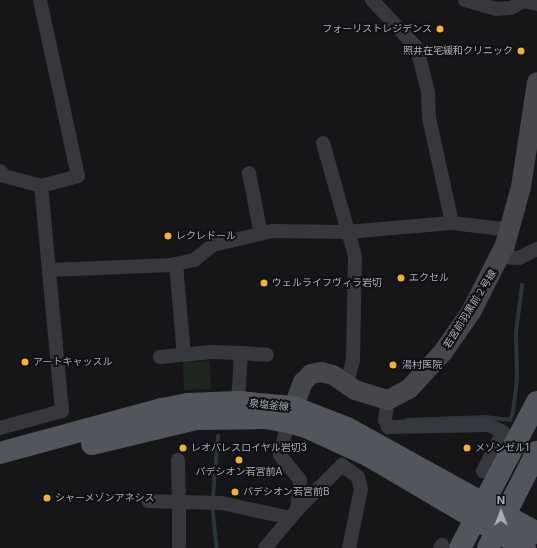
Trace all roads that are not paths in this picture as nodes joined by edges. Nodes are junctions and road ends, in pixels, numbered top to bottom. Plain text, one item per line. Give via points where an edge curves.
1 (40, 0) edge
2 (372, 0) edge
3 (465, 0) edge
4 (537, 4) edge
5 (537, 82) edge
6 (323, 143) dead end
7 (0, 171) edge
8 (249, 173) dead end
9 (41, 186) junction
10 (452, 223) junction
11 (510, 230) junction
12 (347, 232) junction
13 (261, 234) junction
14 (537, 248) edge
15 (501, 257) junction
16 (176, 264) junction
17 (50, 270) junction
18 (241, 353) junction
19 (184, 355) junction
20 (267, 355) dead end
21 (160, 357) dead end
22 (347, 383) junction
23 (388, 400) junction
24 (238, 402) junction
25 (537, 402) edge
26 (291, 415) junction
27 (0, 428) edge
28 (537, 452) edge
29 (0, 453) edge
30 (178, 460) dead end
31 (0, 468) edge
32 (483, 471) dead end
33 (148, 501) dead end
34 (179, 502) junction
35 (479, 511) junction
36 (294, 514) junction
37 (496, 531) edge
38 (537, 533) edge
39 (179, 546) dead end
40 (447, 547) edge
41 (265, 548) edge
42 (349, 548) edge
43 (525, 548) edge

1 - 9 street via 78,176
2 - 10 street via 417,48 428,92 428,118
3 - 4 street via 496,10 510,8 523,1
5 - 11 street, 若宮前羽黒前２号線 via 520,187
6 - 12 street
7 - 9 street via 4,176
8 - 13 street
9 - 17 street
10 - 11 street
10 - 12 street
11 - 15 street, 若宮前羽黒前２号線
12 - 13 street via 272,231
12 - 22 street via 355,256 356,290 353,360
13 - 16 street via 213,245 194,260
14 - 15 street via 519,258
15 - 23 street, 若宮前羽黒前２号線 via 471,312 443,352 409,389
16 - 17 street
16 - 19 street
17 - 27 street via 62,411
18 - 19 street
18 - 20 street
18 - 24 street
19 - 21 street
22 - 23 street via 355,390
22 - 26 street via 322,372 311,374 303,382
23 - 32 street via 385,420 388,427 489,425 503,432
24 - 26 main road, 泉塩釜線
24 - 29 main road, 泉塩釜線 via 188,404 162,409
25 - 35 main road
26 - 31 main road, 泉塩釜線 via 196,419
26 - 35 main road, 泉塩釜線 via 306,427
26 - 36 street via 280,455 300,480
28 - 37 main road
30 - 34 street
33 - 34 street
34 - 36 street via 222,503
34 - 39 street
35 - 37 main road, 泉塩釜線
35 - 40 main road
36 - 41 street
36 - 42 street via 342,465 358,477 361,489
37 - 38 main road, 泉塩釜線
37 - 43 main road, 泉塩釜線

